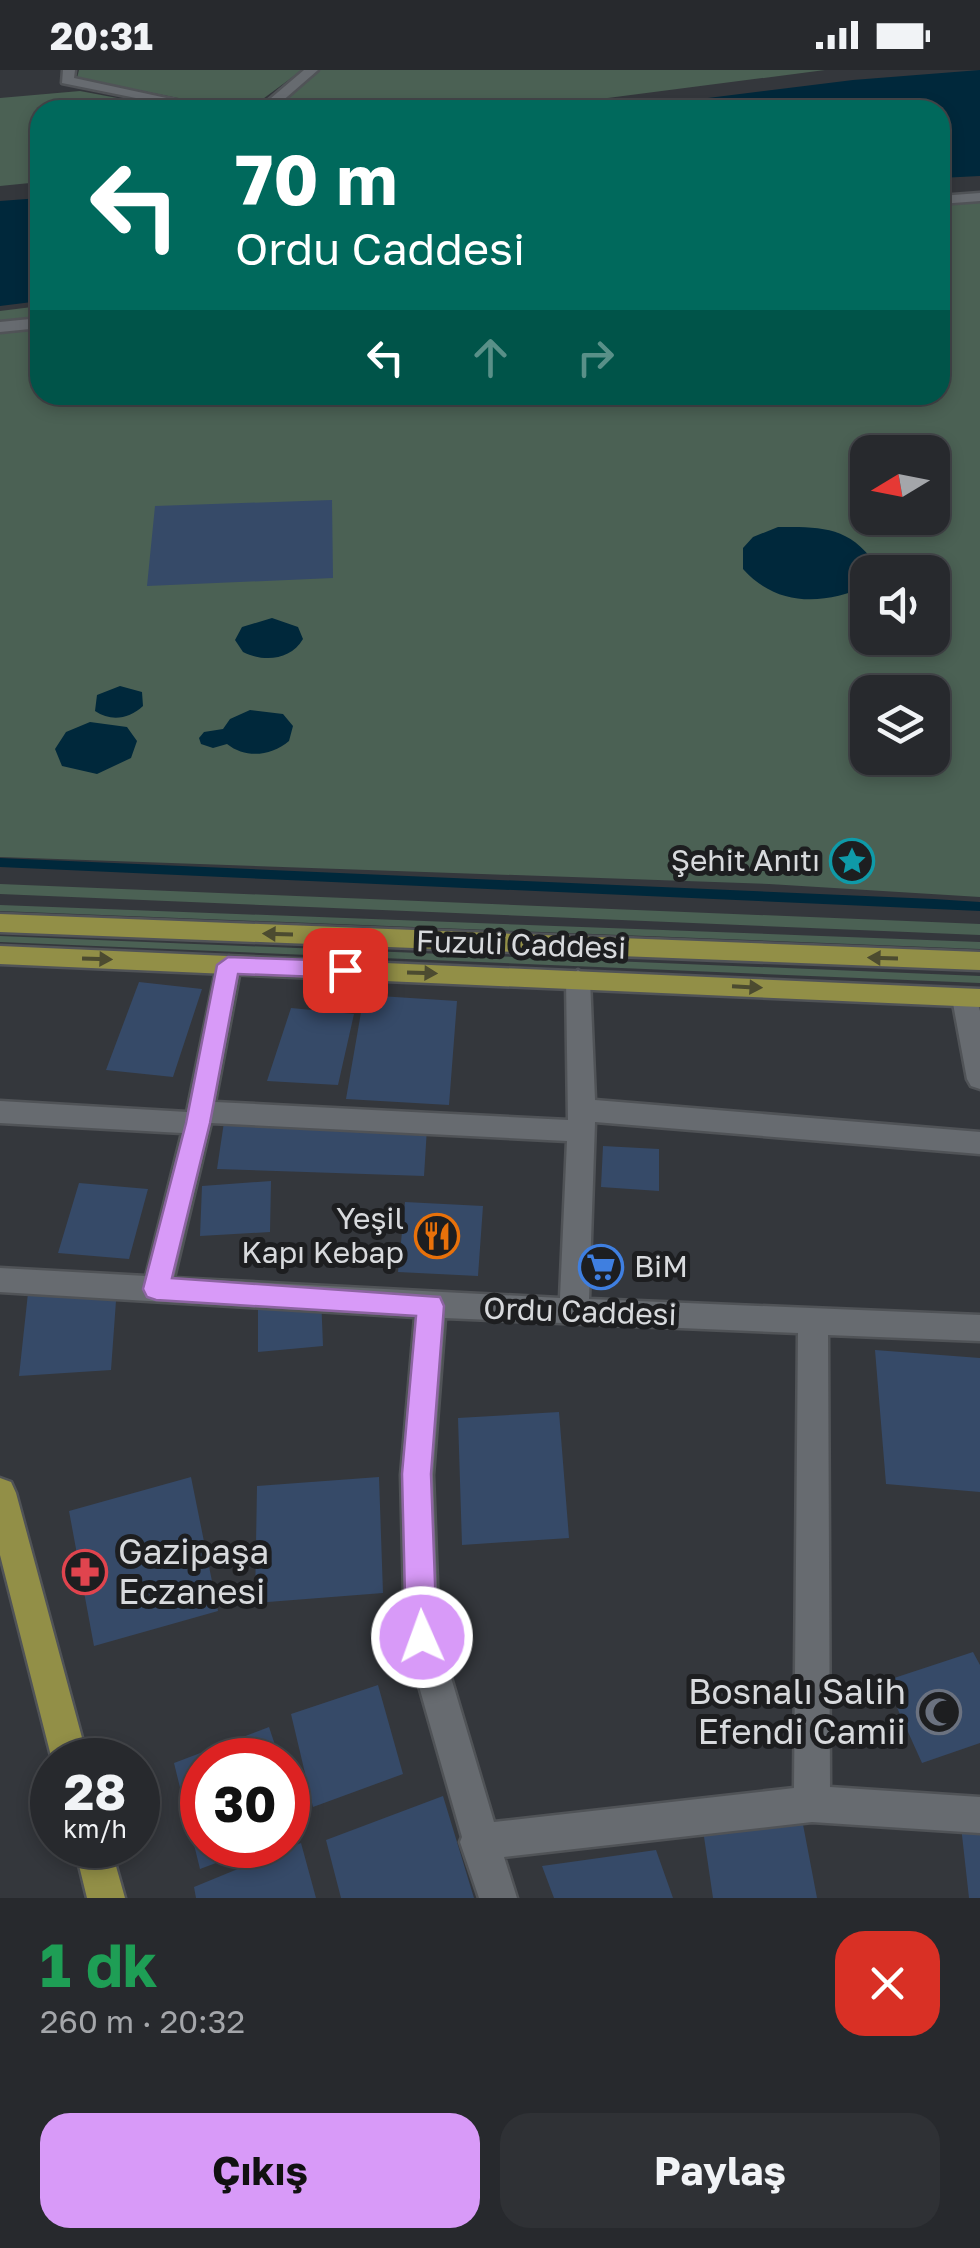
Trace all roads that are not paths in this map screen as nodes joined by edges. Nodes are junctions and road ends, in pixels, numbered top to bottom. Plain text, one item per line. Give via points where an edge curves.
1 (69, 70) edge
2 (312, 70) edge
3 (166, 100) edge
4 (276, 100) edge
5 (980, 197) edge
6 (950, 199) edge
7 (30, 324) edge
8 (0, 328) edge
9 (0, 922) edge
10 (0, 955) edge
11 (980, 961) edge
12 (228, 965) junction
13 (578, 979) junction
14 (972, 998) edge
15 (980, 1079) edge
16 (0, 1112) edge
17 (199, 1118) junction
18 (582, 1120) junction
19 (980, 1143) edge
20 (0, 1280) edge
21 (156, 1289) junction
22 (430, 1306) junction
23 (574, 1312) junction
24 (813, 1320) junction
25 (980, 1328) edge
26 (0, 1494) edge
27 (64, 1738) edge
28 (812, 1804) junction
29 (980, 1815) edge
30 (478, 1842) junction
31 (98, 1868) edge
32 (106, 1898) edge
33 (498, 1898) edge

1 - 3 street via 67,80
2 - 4 street
5 - 6 street
7 - 8 street
11 -> 9 main road, Fuzuli Caddesi
10 -> 12 main road, Fuzuli Caddesi
12 -> 13 main road, Fuzuli Caddesi
12 - 17 street
13 -> 14 main road, Fuzuli Caddesi
13 - 18 street
14 - 15 street
16 - 17 street
17 - 18 street
17 - 21 street
18 - 19 street
18 - 23 street
20 - 21 street, Ordu Caddesi
21 - 22 street, Ordu Caddesi
22 - 23 street, Ordu Caddesi
22 - 30 street via 417,1474 422,1637
23 - 24 street, Ordu Caddesi
24 - 25 street, Ordu Caddesi
24 - 28 street
26 - 27 main road
28 - 29 street
28 - 30 street
30 - 33 street
31 - 32 main road

